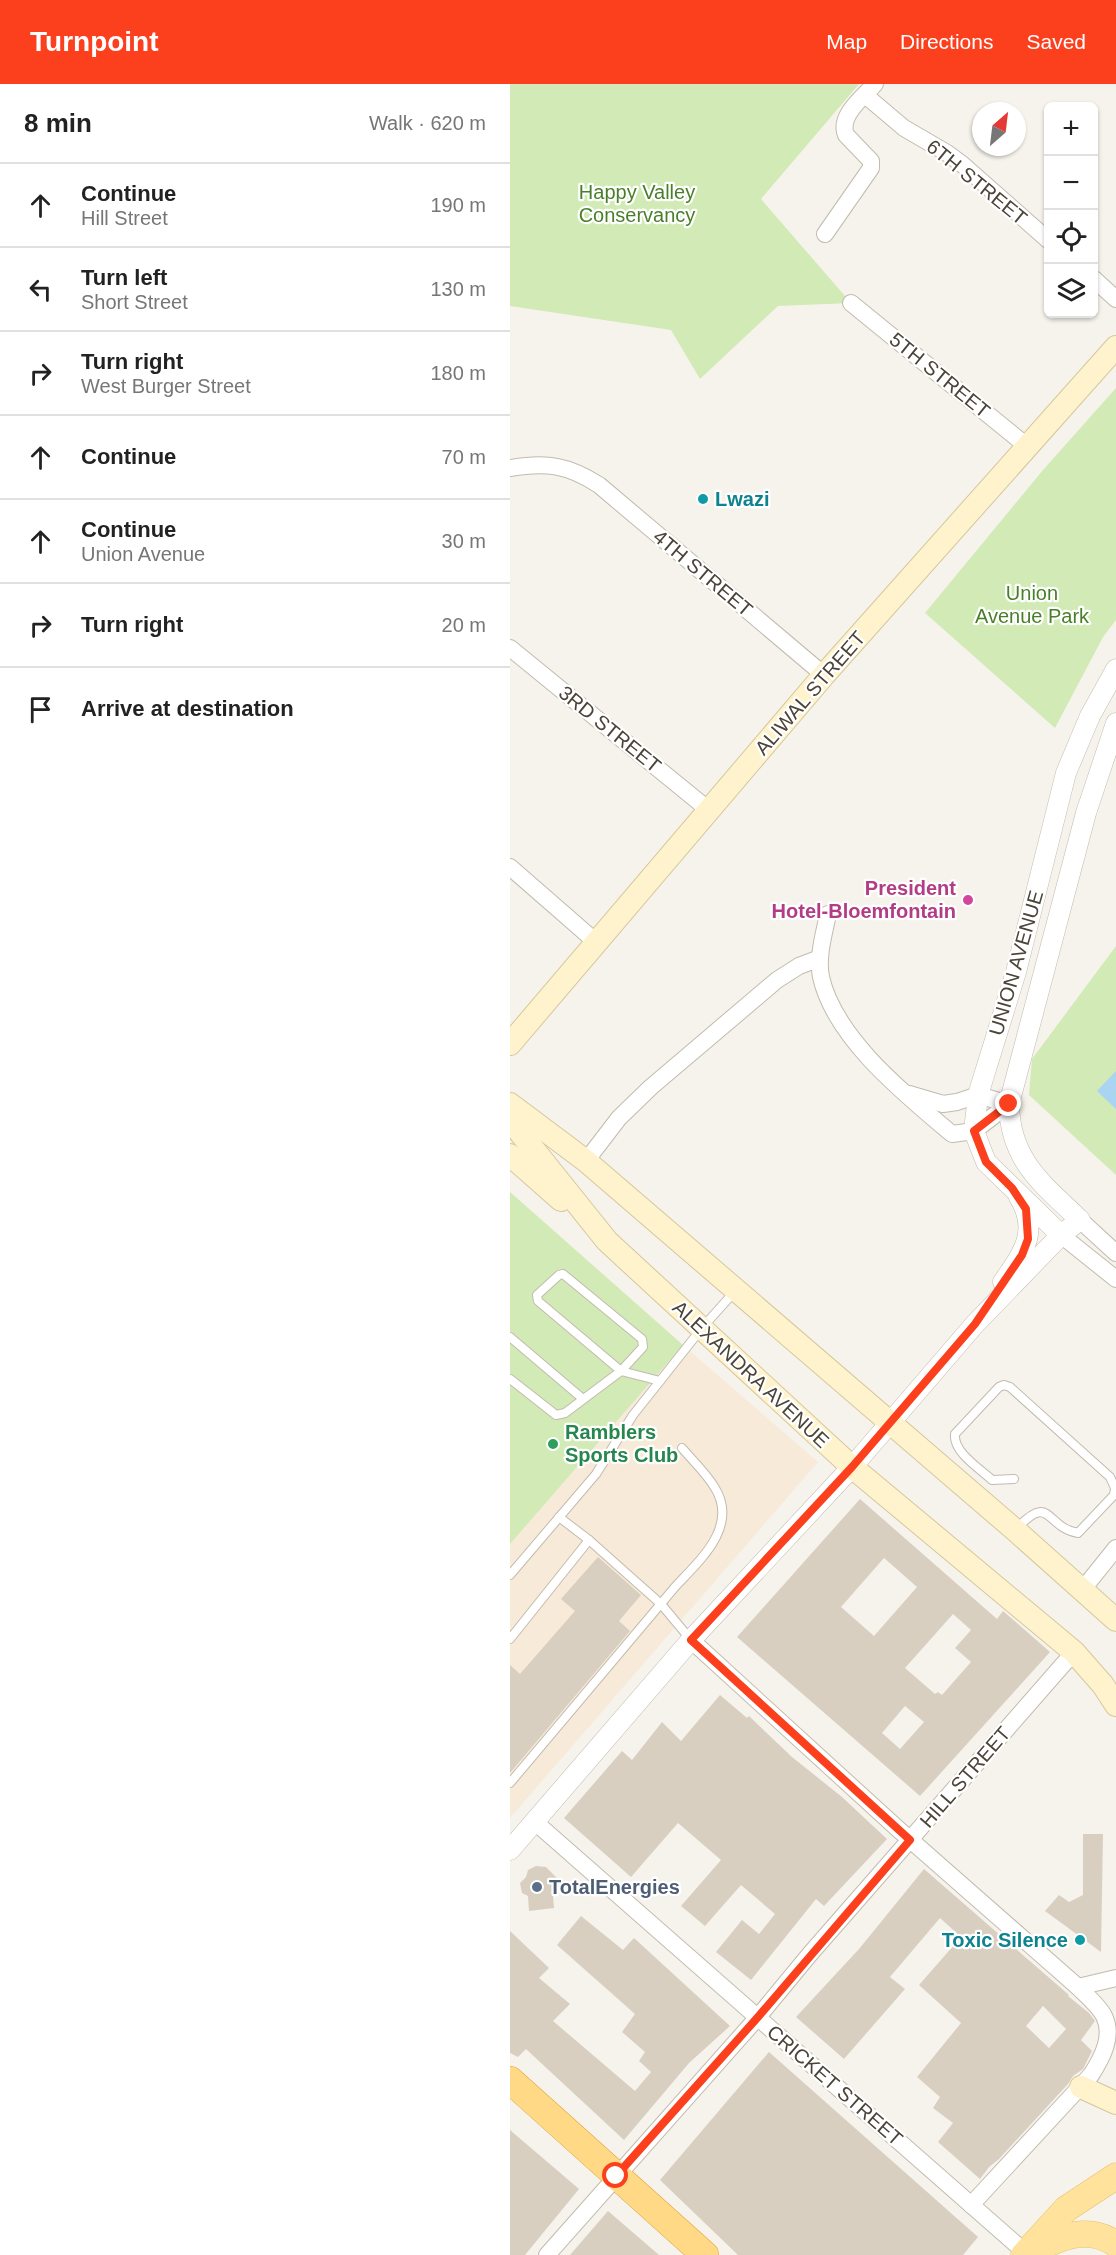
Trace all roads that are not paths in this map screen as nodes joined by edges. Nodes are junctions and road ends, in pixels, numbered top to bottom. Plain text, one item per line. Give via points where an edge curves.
1 (870, 89) edge
2 (825, 234) dead end
3 (1044, 236) edge
4 (1098, 283) edge
5 (1116, 299) edge
6 (851, 303) dead end
7 (1116, 347) edge
8 (1028, 447) junction
9 (510, 468) edge
10 (510, 648) edge
11 (1116, 669) edge
12 (824, 675) junction
13 (1116, 723) edge
14 (710, 811) junction
15 (1051, 834) junction
16 (1078, 840) junction
17 (510, 867) edge
18 (828, 914) dead end
19 (596, 942) junction
20 (820, 958) junction
21 (510, 1044) edge
22 (902, 1092) junction
23 (978, 1095) junction
24 (510, 1104) edge
25 (1009, 1104) junction
26 (510, 1120) edge
27 (974, 1131) junction
28 (510, 1155) edge
29 (586, 1161) junction
30 (1012, 1188) junction
31 (1080, 1220) junction
32 (1061, 1235) junction
33 (607, 1241) junction
34 (1116, 1253) edge
35 (1116, 1279) edge
36 (736, 1290) junction
37 (975, 1324) junction
38 (702, 1328) junction
39 (510, 1337) edge
40 (621, 1371) junction
41 (510, 1379) edge
42 (660, 1381) junction
43 (584, 1399) junction
44 (890, 1423) junction
45 (682, 1448) dead end
46 (852, 1467) junction
47 (1014, 1479) dead end
48 (559, 1517) junction
49 (1015, 1530) junction
50 (589, 1540) junction
51 (1116, 1548) edge
52 (510, 1575) edge
53 (1083, 1589) junction
54 (661, 1604) junction
55 (1116, 1620) edge
56 (510, 1639) edge
57 (691, 1640) junction
58 (1074, 1652) junction
59 (1116, 1705) edge
60 (510, 1783) edge
61 (535, 1822) junction
62 (910, 1840) junction
63 (510, 1850) edge
64 (1116, 1978) edge
65 (1078, 1987) junction
66 (758, 2017) junction
67 (510, 2080) edge
68 (1082, 2087) junction
69 (1116, 2103) edge
70 (616, 2176) junction
71 (1116, 2176) edge
72 (971, 2205) junction
73 (1116, 2244) edge
74 (1025, 2254) edge
75 (547, 2255) edge
76 (705, 2255) edge

1 - 2 street via 851,110 844,130 871,161 871,168
1 - 3 street, 6TH STREET via 904,128 963,165
4 - 5 street
6 - 8 street, 5TH STREET
7 - 8 main road, ALIWAL STREET
8 - 12 main road, ALIWAL STREET
9 - 12 street, 4TH STREET via 561,466 581,473
10 - 14 street, 3RD STREET
11 - 15 street, UNION AVENUE via 1090,716 1066,773
12 - 14 main road, ALIWAL STREET
13 - 16 street, UNION AVENUE
14 - 19 main road, ALIWAL STREET
15 - 16 street
15 - 23 street, UNION AVENUE via 1016,972
16 - 25 street, UNION AVENUE
17 - 19 street
18 - 20 street
19 - 21 main road, ALIWAL STREET
20 - 22 street via 821,978 845,1029
20 - 29 street via 777,980 651,1087 619,1118
22 - 23 street via 943,1104
22 - 27 street via 952,1134
23 - 25 street
23 - 27 street, UNION AVENUE
24 - 29 main road
25 - 27 street
25 - 31 street, UNION AVENUE via 1010,1126 1023,1159
26 - 33 main road, ALEXANDRA AVENUE
27 - 30 street, UNION AVENUE via 986,1162
28 - 33 main road
29 - 36 main road
30 - 32 street, UNION AVENUE
30 - 37 street via 1026,1209 1028,1239 1022,1255
31 - 32 street
31 - 34 street, UNION AVENUE
32 - 35 street
32 - 37 street
33 - 38 main road, ALEXANDRA AVENUE
36 - 38 lane
36 - 44 main road
37 - 44 street
38 - 42 lane
38 - 46 main road, ALEXANDRA AVENUE
39 - 43 lane
40 - 40 lane via 538,1301 537,1295 560,1275 642,1339 643,1347
40 - 42 lane
40 - 43 lane
41 - 43 lane via 556,1415
42 - 48 lane via 596,1474
44 - 46 street
44 - 49 main road
45 - 54 lane via 716,1489 723,1513 719,1534
46 - 57 street
46 - 58 main road, ALEXANDRA AVENUE
47 - 49 lane via 992,1480 954,1441 955,1434 1004,1385 1110,1477 1115,1488 1114,1495 1078,1533 1069,1532 1039,1511
48 - 50 lane
48 - 52 lane
49 - 53 main road
50 - 54 lane
50 - 56 lane
51 - 53 street
53 - 55 main road
54 - 57 lane
54 - 60 lane
57 - 61 street
57 - 62 street
58 - 59 main road, ALEXANDRA AVENUE
58 - 62 street, HILL STREET
61 - 63 street
61 - 66 street, CRICKET STREET
62 - 65 street
62 - 66 street, HILL STREET
64 - 65 street
65 - 68 street via 1104,2016 1108,2033 1099,2062
66 - 70 street, HILL STREET
66 - 72 street, CRICKET STREET
67 - 70 highway
68 - 69 main road
68 - 72 street
70 - 75 street, HILL STREET
70 - 76 highway
71 - 74 main road via 1066,2209
72 - 74 street, CRICKET STREET
73 - 74 main road via 1091,2232

